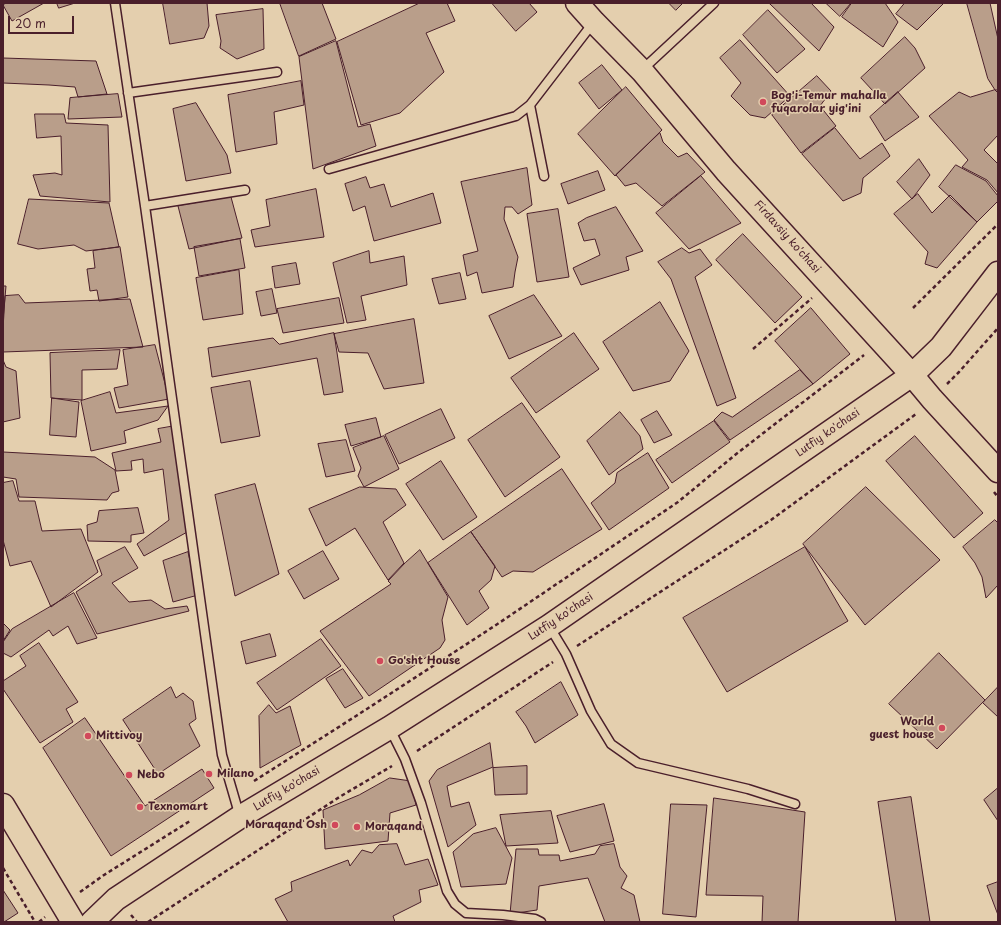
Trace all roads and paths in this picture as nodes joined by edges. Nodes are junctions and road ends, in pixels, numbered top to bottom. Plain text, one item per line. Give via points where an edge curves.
1 (115, 3) edge
2 (576, 3) edge
3 (714, 3) edge
4 (594, 22) junction
5 (642, 71) junction
6 (277, 72) dead end
7 (128, 93) junction
8 (530, 105) junction
9 (329, 169) dead end
10 (544, 176) dead end
11 (245, 190) dead end
12 (145, 206) junction
13 (998, 224) edge
14 (998, 273) edge
15 (830, 284) junction
16 (913, 308) dead end
17 (998, 328) edge
18 (753, 349) dead end
19 (867, 353) dead end
20 (959, 372) dead end
21 (912, 375) junction
22 (998, 471) edge
23 (549, 626) junction
24 (389, 728) junction
25 (233, 794) junction
26 (795, 804) dead end
27 (3, 805) edge
28 (240, 818) junction
29 (192, 820) dead end
30 (3, 868) edge
31 (104, 875) dead end
32 (35, 922) edge
33 (73, 922) edge
34 (92, 922) edge
35 (541, 922) edge

1 - 7 lane
2 - 4 main road, Firdavsiy ko'chasi
3 - 5 lane
4 - 5 main road, Firdavsiy ko'chasi
4 - 8 lane
5 - 15 main road, Firdavsiy ko'chasi via 726,171
6 - 7 lane
7 - 12 lane
8 - 9 lane via 516,116
8 - 10 lane
11 - 12 lane
12 - 25 lane via 222,755
13 - 16 path
14 - 21 main road, Lutfiy ko'chasi via 941,347
15 - 18 path
15 - 21 main road, Firdavsiy ko'chasi
17 - 20 path
19 - 25 path via 678,502 496,625
21 - 22 main road, Firdavsiy ko'chasi
21 - 23 main road, Lutfiy ko'chasi
23 - 24 main road, Lutfiy ko'chasi
23 - 26 lane via 566,654 591,711 611,744 638,763 748,788
24 - 28 main road, Lutfiy ko'chasi
24 - 35 lane via 405,759 447,891 455,904 466,913 503,914
25 - 28 lane
27 - 33 main road
28 - 34 main road, Lutfiy ko'chasi via 116,899
29 - 31 path
30 - 32 path

